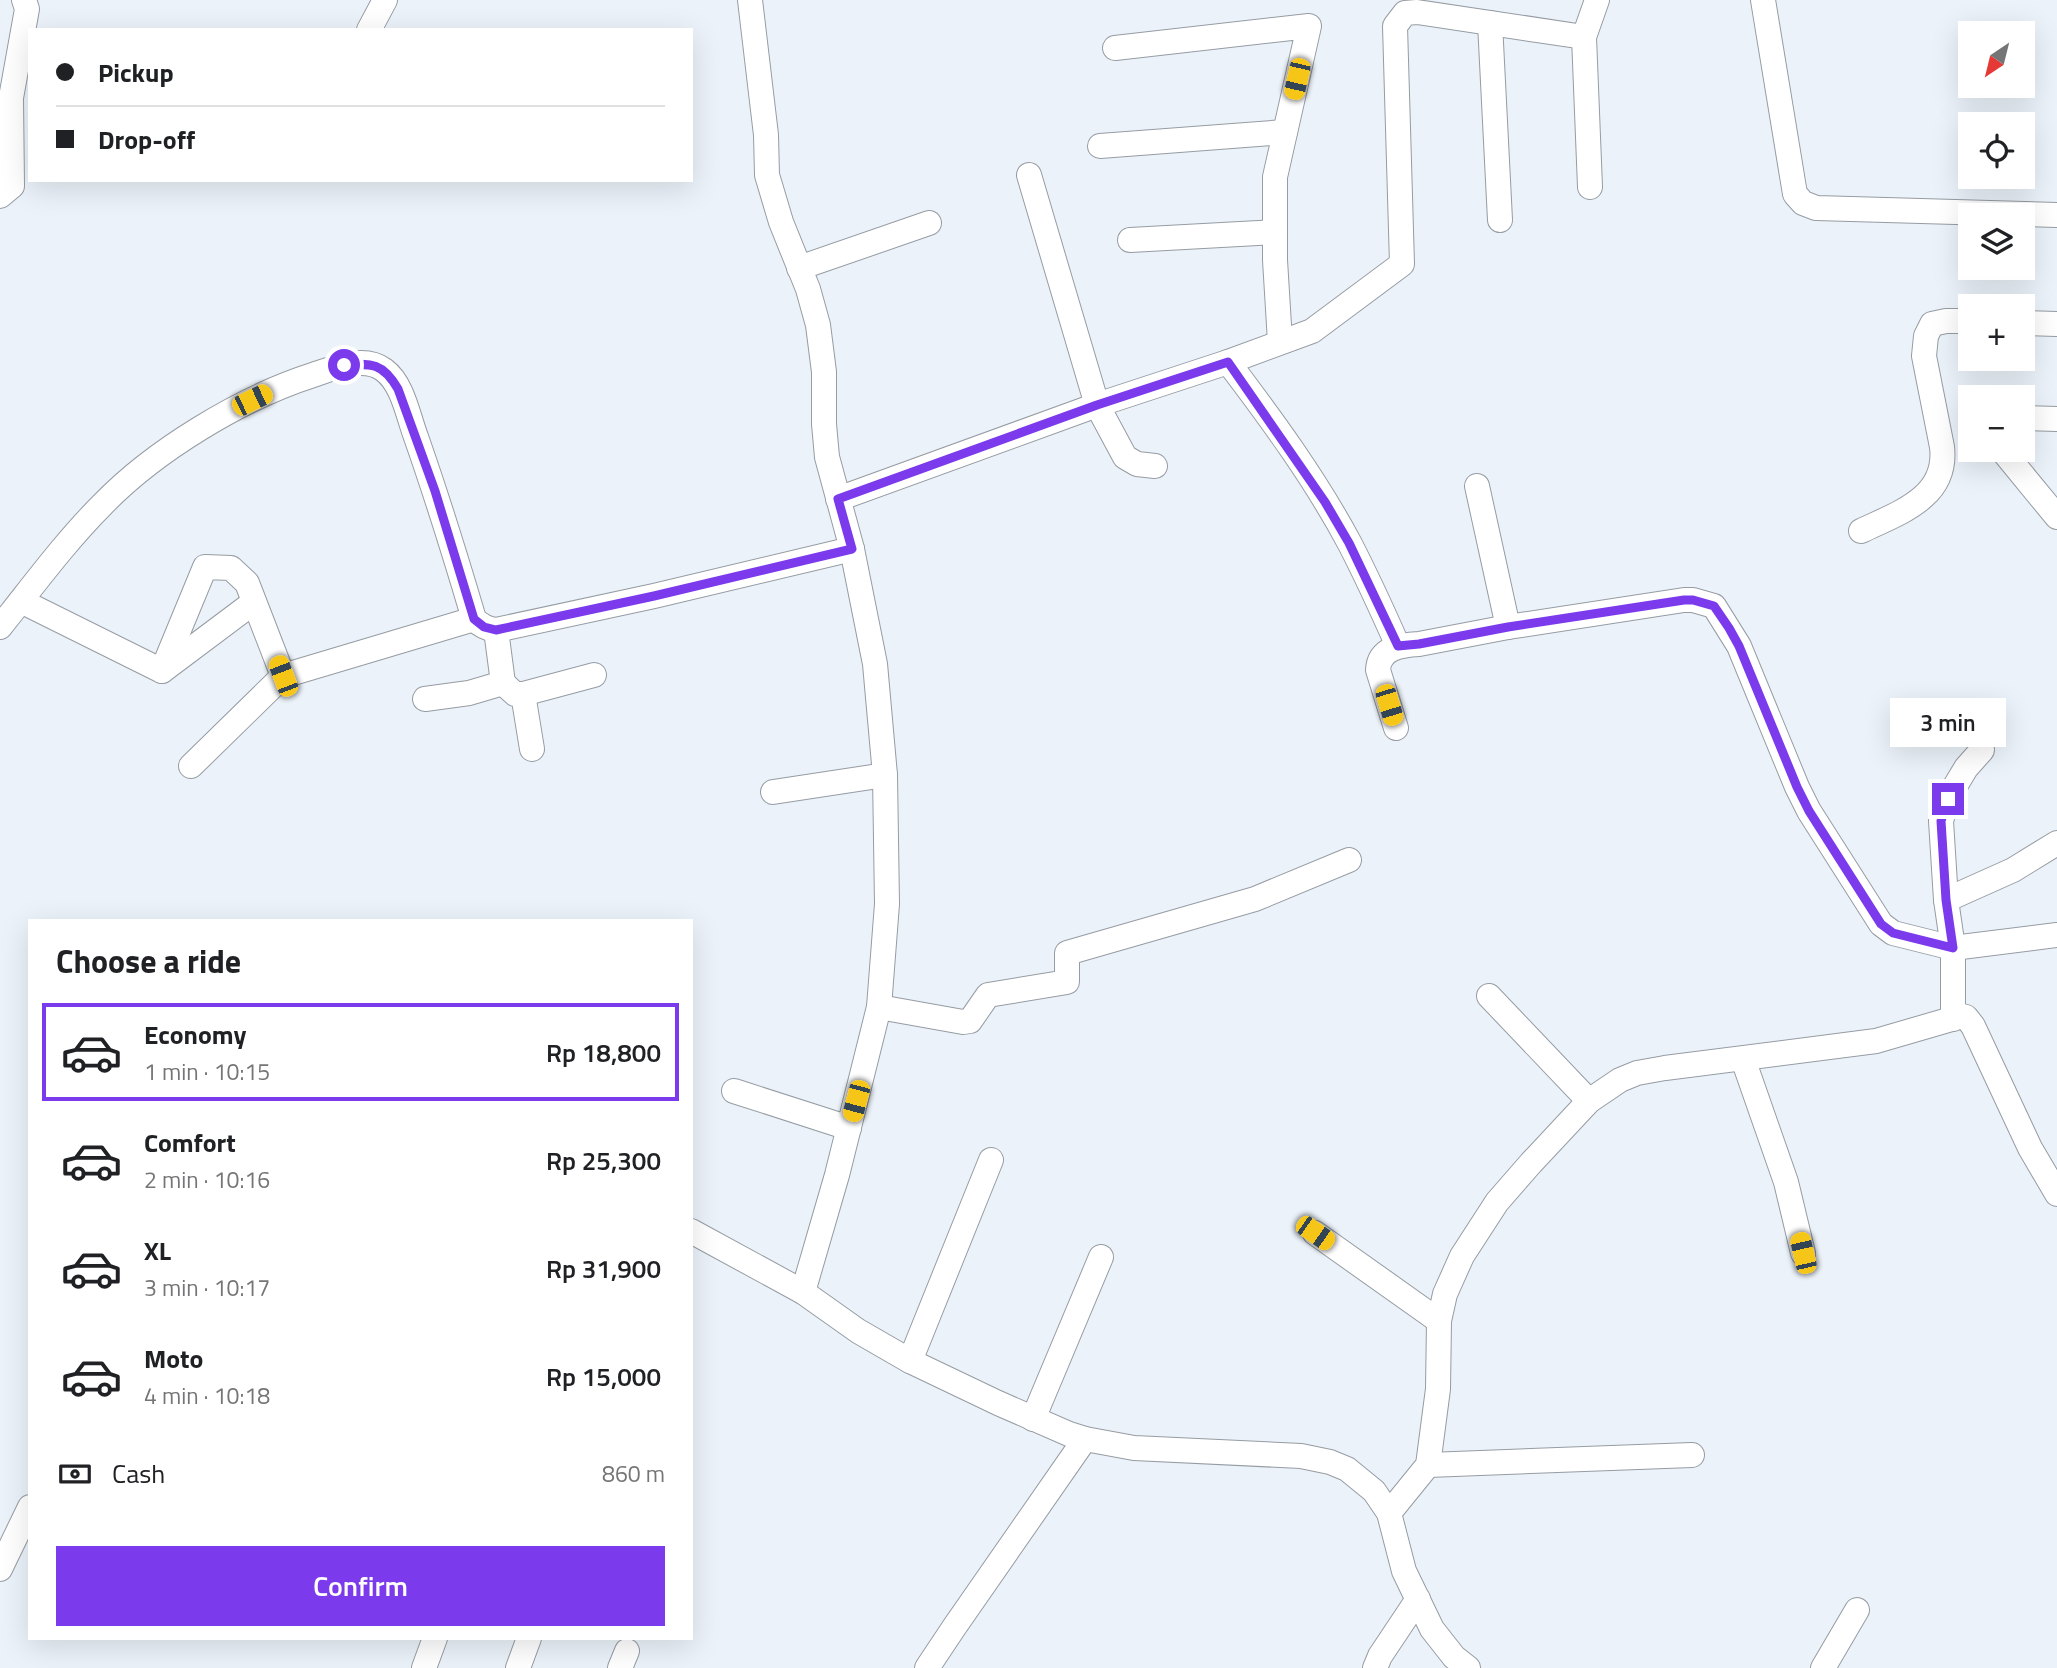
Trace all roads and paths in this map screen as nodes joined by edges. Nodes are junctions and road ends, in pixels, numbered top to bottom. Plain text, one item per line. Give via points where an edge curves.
1 (24, 0) edge
2 (385, 0) edge
3 (750, 0) edge
4 (1597, 0) edge
5 (1763, 0) edge
6 (1490, 23) junction
7 (370, 28) edge
8 (1584, 37) junction
9 (1115, 48) dead end
10 (1285, 132) junction
11 (1100, 146) dead end
12 (1029, 174) dead end
13 (1590, 187) dead end
14 (0, 196) edge
15 (2057, 215) edge
16 (1500, 220) dead end
17 (929, 223) dead end
18 (1275, 232) junction
19 (1130, 240) dead end
20 (799, 268) junction
21 (1958, 321) edge
22 (2035, 323) edge
23 (2057, 324) edge
24 (1280, 342) junction
25 (1228, 362) junction
26 (1097, 405) junction
27 (2035, 418) edge
28 (2057, 419) edge
29 (2012, 462) edge
30 (1155, 466) dead end
31 (1477, 486) dead end
32 (838, 499) junction
33 (2055, 512) edge
34 (1861, 531) dead end
35 (852, 549) junction
36 (21, 601) junction
37 (254, 602) junction
38 (474, 619) junction
39 (1508, 627) junction
40 (0, 628) edge
41 (496, 630) junction
42 (1398, 646) junction
43 (162, 671) junction
44 (594, 675) dead end
45 (283, 676) junction
46 (513, 689) junction
47 (425, 699) dead end
48 (1396, 728) dead end
49 (532, 749) dead end
50 (1982, 750) dead end
51 (191, 766) dead end
52 (885, 775) junction
53 (773, 792) dead end
54 (2057, 843) edge
55 (1349, 860) dead end
56 (1946, 900) junction
57 (2057, 935) edge
58 (1953, 948) junction
59 (1489, 996) dead end
60 (879, 1007) junction
61 (1953, 1019) junction
62 (1743, 1059) junction
63 (734, 1091) dead end
64 (1589, 1101) junction
65 (849, 1128) junction
66 (991, 1160) dead end
67 (2057, 1194) edge
68 (693, 1232) edge
69 (1315, 1233) dead end
70 (1803, 1253) dead end
71 (1101, 1257) dead end
72 (803, 1292) junction
73 (1439, 1321) junction
74 (910, 1361) junction
75 (1033, 1419) junction
76 (1085, 1439) junction
77 (1692, 1455) dead end
78 (1428, 1465) junction
79 (28, 1511) edge
80 (1389, 1513) junction
81 (0, 1569) edge
82 (1418, 1599) junction
83 (1857, 1610) dead end
84 (434, 1640) edge
85 (528, 1640) edge
86 (424, 1668) edge
87 (518, 1668) edge
88 (927, 1668) edge
89 (1375, 1668) edge
90 (1468, 1668) edge
91 (1823, 1668) edge

1 - 14 street via 27,9 10,98 12,186
2 - 7 street
3 - 20 street via 767,175
4 - 8 street
5 - 15 street via 1795,194 1803,203 1816,208
6 - 8 street
6 - 16 street
6 - 24 street via 1417,12 1405,13 1395,26 1402,264 1312,331
8 - 13 street
9 - 10 street via 1309,26
10 - 11 street
10 - 18 street via 1275,177
12 - 26 street
17 - 20 street
18 - 19 street
18 - 24 street
20 - 32 street via 818,325 827,457
21 - 34 street via 1932,324 1926,336 1924,356 1944,461 1941,474 1913,506
22 - 23 street
24 - 25 street
25 - 26 street
25 - 42 street via 1325,502
26 - 30 street via 1125,457
26 - 32 street
27 - 28 street
29 - 33 street
31 - 39 street
32 - 35 street
35 - 41 street
35 - 52 street via 875,664
36 - 38 street via 101,505 160,455 284,384 344,365 373,364 393,379 398,389
36 - 40 street
36 - 43 street
37 - 43 street
37 - 43 street via 247,583 231,568 205,567
37 - 45 street
38 - 41 street
38 - 45 street
39 - 42 street
39 - 58 street via 1684,600 1714,606 1739,646 1809,811 1881,924 1893,933
41 - 46 street
42 - 48 street via 1378,663
44 - 46 street
45 - 51 street
46 - 47 street
46 - 49 street
50 - 56 street via 1954,788 1941,821
52 - 53 street
52 - 60 street via 887,904
54 - 56 street via 2013,870
55 - 60 street via 1255,899 1067,953 1068,982 988,995 970,1021
56 - 58 street
57 - 58 street
58 - 61 street
59 - 64 street
60 - 65 street
61 - 62 street via 1875,1041
61 - 67 street via 1966,1017 1973,1026 2030,1148
62 - 64 street via 1637,1073
62 - 70 street via 1786,1182
63 - 65 street
64 - 73 street via 1496,1202 1452,1274
65 - 72 street
66 - 74 street
68 - 72 street
69 - 73 street
71 - 75 street
72 - 74 street
73 - 78 street via 1438,1389
74 - 75 street
75 - 76 street
76 - 80 street via 1134,1448 1301,1456 1330,1462 1360,1478
76 - 88 street
77 - 78 street
78 - 80 street
79 - 81 street
80 - 82 street via 1404,1570
82 - 89 street
82 - 90 street via 1432,1629
83 - 91 street
84 - 86 street
85 - 87 street

